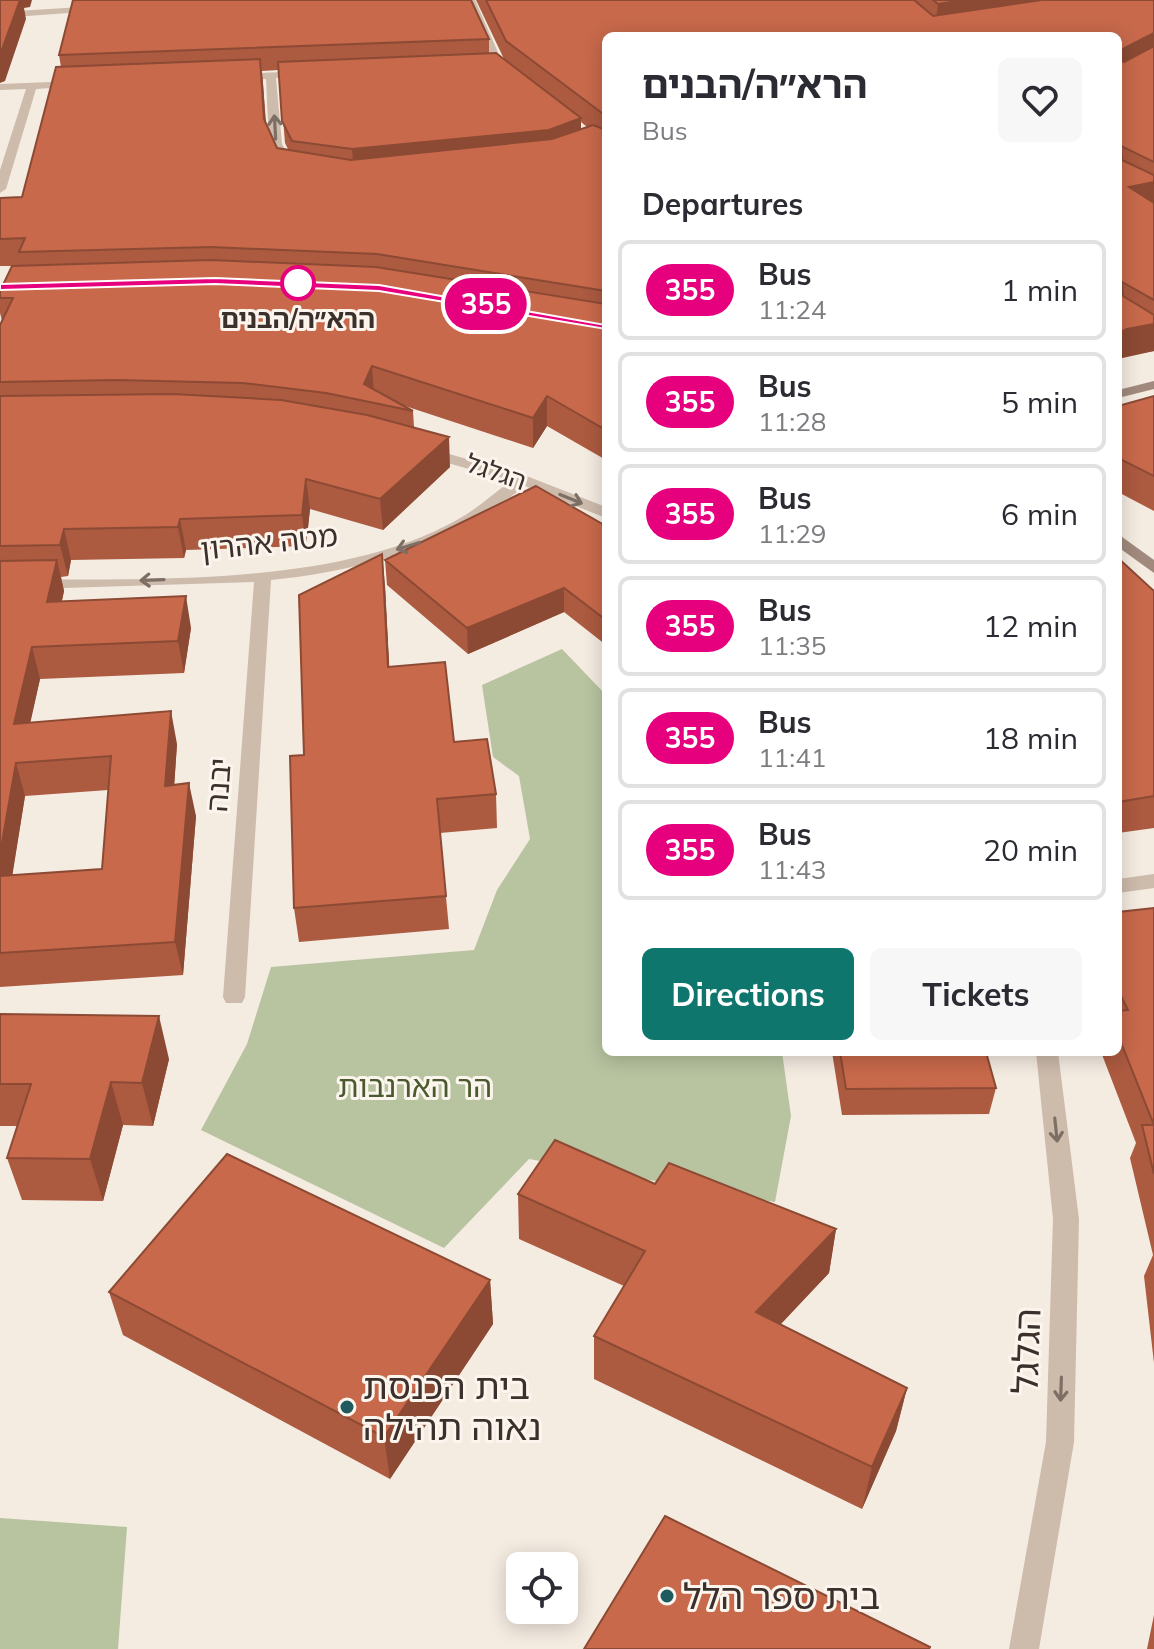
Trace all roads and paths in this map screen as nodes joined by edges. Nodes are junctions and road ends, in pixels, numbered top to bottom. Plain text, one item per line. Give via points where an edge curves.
1 (470, 0) edge
2 (55, 6) edge
3 (103, 7) edge
4 (0, 15) edge
5 (485, 68) edge
6 (500, 68) junction
7 (317, 74) edge
8 (271, 75) junction
9 (223, 77) edge
10 (95, 83) edge
11 (521, 84) edge
12 (32, 86) junction
13 (0, 87) edge
14 (301, 172) edge
15 (0, 189) edge
16 (1154, 385) edge
17 (1122, 393) edge
18 (415, 449) edge
19 (523, 480) junction
20 (602, 511) edge
21 (1122, 542) edge
22 (1154, 568) edge
23 (263, 577) junction
24 (0, 585) edge
25 (1154, 881) edge
26 (1122, 885) edge
27 (234, 997) dead end
28 (1047, 1056) edge
29 (1024, 1649) edge

1 - 6 street
2 - 3 street
2 - 4 street
5 - 6 street
6 - 11 street
7 - 8 street
8 - 9 street
14 -> 8 street via 287,170 276,144
10 - 12 street
12 - 13 street
12 - 15 street
16 - 17 street
18 - 19 street, הגלגל
19 -> 20 street, הגלגל
19 -> 23 street, מטה אהרון via 495,506 430,539 358,561
21 - 22 street
23 -> 24 street, מטה אהרון
23 - 27 street, יבנה
25 - 26 street
28 -> 29 street, הגלגל via 1066,1219 1060,1442

